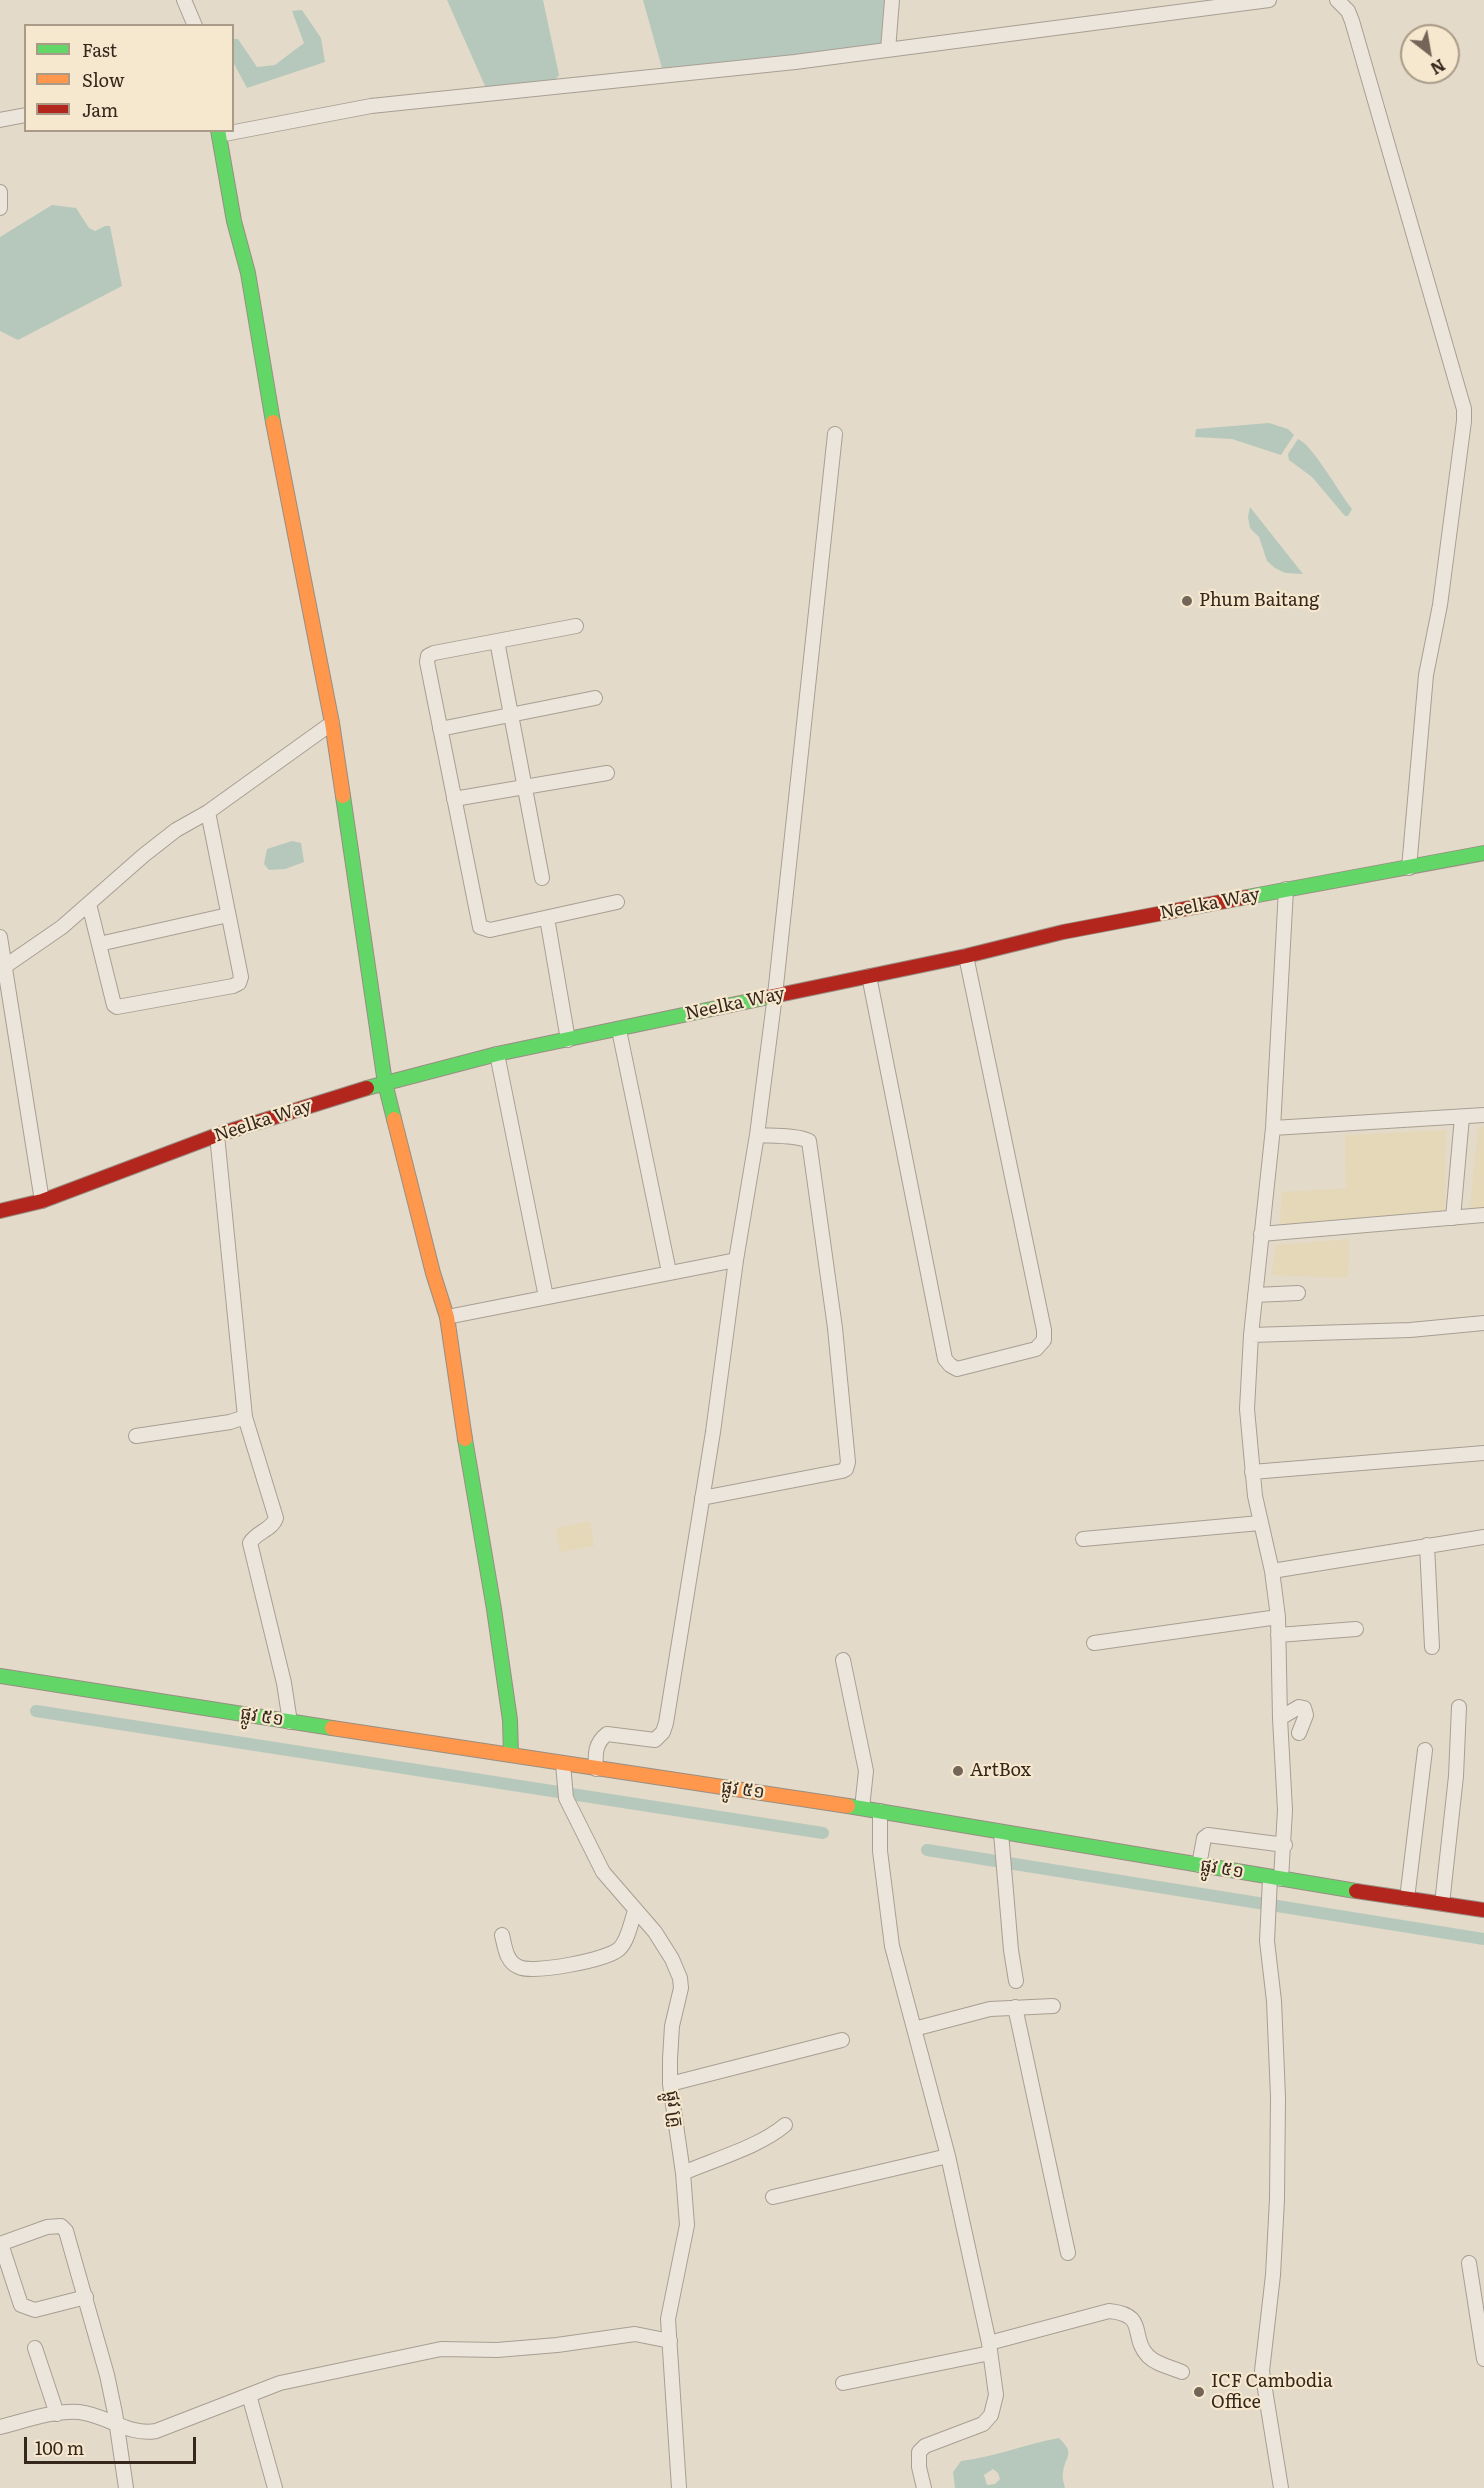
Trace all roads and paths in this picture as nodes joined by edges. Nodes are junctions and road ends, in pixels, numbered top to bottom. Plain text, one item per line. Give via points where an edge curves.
1 (184, 0) edge
2 (892, 0) edge
3 (1269, 0) edge
4 (1337, 0) edge
5 (194, 24) edge
6 (888, 50) junction
7 (24, 115) edge
8 (0, 120) edge
9 (234, 130) edge
10 (218, 133) edge
11 (0, 192) edge
12 (0, 208) edge
13 (835, 434) dead end
14 (576, 626) dead end
15 (497, 641) junction
16 (595, 698) dead end
17 (511, 714) junction
18 (332, 723) junction
19 (440, 729) junction
20 (607, 773) dead end
21 (525, 788) junction
22 (454, 799) junction
23 (208, 812) junction
24 (1484, 853) edge
25 (1409, 868) junction
26 (542, 878) dead end
27 (1286, 890) junction
28 (617, 902) dead end
29 (89, 904) junction
30 (228, 915) junction
31 (547, 918) junction
32 (0, 937) edge
33 (99, 944) junction
34 (966, 956) junction
35 (4, 967) junction
36 (869, 976) junction
37 (774, 995) junction
38 (619, 1030) junction
39 (568, 1040) junction
40 (497, 1054) junction
41 (385, 1083) junction
42 (1484, 1115) edge
43 (1462, 1117) junction
44 (1273, 1128) junction
45 (757, 1134) junction
46 (217, 1135) junction
47 (42, 1201) junction
48 (0, 1211) edge
49 (1484, 1215) edge
50 (1453, 1218) junction
51 (1261, 1234) junction
52 (736, 1260) junction
53 (669, 1272) junction
54 (1298, 1293) dead end
55 (1255, 1295) junction
56 (546, 1297) junction
57 (447, 1317) junction
58 (1484, 1323) edge
59 (1251, 1335) junction
60 (245, 1417) junction
61 (136, 1436) dead end
62 (1484, 1453) edge
63 (1252, 1472) junction
64 (702, 1498) junction
65 (1260, 1523) junction
66 (1484, 1537) edge
67 (1083, 1539) dead end
68 (1427, 1545) junction
69 (1272, 1571) junction
70 (1278, 1617) junction
71 (1356, 1629) dead end
72 (1278, 1635) junction
73 (1094, 1643) dead end
74 (1432, 1647) dead end
75 (843, 1660) dead end
76 (0, 1676) edge
77 (1458, 1707) dead end
78 (1280, 1718) junction
79 (290, 1722) junction
80 (1299, 1733) dead end
81 (1425, 1750) dead end
82 (511, 1755) junction
83 (563, 1769) junction
84 (596, 1769) junction
85 (864, 1795) junction
86 (880, 1811) junction
87 (1002, 1840) junction
88 (1201, 1853) junction
89 (1279, 1868) junction
90 (1407, 1899) junction
91 (1442, 1904) junction
92 (1484, 1910) edge
93 (635, 1911) junction
94 (502, 1935) dead end
95 (1016, 1981) dead end
96 (1053, 2006) dead end
97 (1015, 2007) junction
98 (914, 2029) junction
99 (842, 2040) dead end
100 (670, 2084) junction
101 (785, 2125) dead end
102 (948, 2156) junction
103 (683, 2173) junction
104 (773, 2197) dead end
105 (0, 2244) edge
106 (1068, 2253) dead end
107 (1469, 2263) dead end
108 (86, 2297) junction
109 (670, 2341) junction
110 (35, 2348) dead end
111 (989, 2348) junction
112 (1484, 2359) edge
113 (1182, 2372) dead end
114 (843, 2383) dead end
115 (249, 2395) junction
116 (57, 2414) junction
117 (117, 2423) junction
118 (0, 2427) edge
119 (126, 2488) edge
120 (274, 2488) edge
121 (679, 2488) edge
122 (924, 2488) edge
123 (1281, 2488) edge

1 - 5 street
2 - 6 street
3 - 6 street
4 - 25 street via 1352,21 1464,409 1440,604 1426,675
6 - 9 street via 371,106
7 - 8 street
10 - 18 street
11 - 12 street
13 - 37 street
14 - 15 street
15 - 17 street
15 - 19 street via 428,656
16 - 17 street
17 - 19 street
17 - 21 street
18 - 23 street
18 - 41 street
19 - 22 street
20 - 21 street
21 - 22 street
21 - 26 street
22 - 31 street via 480,927 490,930
23 - 29 street via 144,855
23 - 30 street
24 - 25 street, Neelka Way
25 - 27 street, Neelka Way
27 - 34 street, Neelka Way via 1063,932
27 - 44 street
28 - 31 street
29 - 33 street
29 - 35 street
30 - 33 street
30 - 33 street via 241,977 233,986 117,1007
31 - 39 street
32 - 35 street
34 - 36 street, Neelka Way
34 - 36 street via 1044,1340 1036,1349 957,1369 945,1359
35 - 47 street
36 - 37 street, Neelka Way
37 - 38 street, Neelka Way
37 - 45 street
38 - 39 street, Neelka Way
38 - 53 street
39 - 40 street, Neelka Way
40 - 41 street, Neelka Way
40 - 56 street
41 - 46 street, Neelka Way
41 - 57 street
42 - 43 street
43 - 44 street
43 - 50 street
44 - 51 street
45 - 52 street
45 - 64 street via 802,1137 809,1141 835,1328 848,1462 842,1471
46 - 47 street, Neelka Way
46 - 60 street
47 - 48 street, Neelka Way
49 - 50 street
50 - 51 street
51 - 55 street
52 - 53 street
52 - 64 street
53 - 56 street
54 - 55 street
55 - 59 street
56 - 57 street
57 - 82 street via 494,1609 510,1720
58 - 59 street via 1410,1330
59 - 63 street via 1247,1409
60 - 61 street
60 - 79 street via 276,1512 275,1523 250,1544
62 - 63 street
63 - 65 street
64 - 84 street via 663,1732 655,1740 607,1734 599,1740
65 - 67 street
65 - 69 street
66 - 68 street
68 - 69 street
68 - 74 street
69 - 70 street
70 - 72 street
70 - 73 street
71 - 72 street
72 - 78 street
75 - 85 street via 864,1762
76 - 79 street, ផ្លូវ ៥១
77 - 91 street via 1456,1776
78 - 80 street via 1304,1708 1306,1715
78 - 89 street via 1285,1810
79 - 82 street, ផ្លូវ ៥១
81 - 90 street
82 - 83 street, ផ្លូវ ៥១
83 - 84 street, ផ្លូវ ៥១
83 - 93 street, ផ្លូវ គ្រូ via 566,1798 603,1872
84 - 85 street, ផ្លូវ ៥១
85 - 86 street, ផ្លូវ ៥១
86 - 87 street, ផ្លូវ ៥១
86 - 98 street via 880,1851 892,1946
87 - 88 street, ផ្លូវ ៥១
87 - 95 street
88 - 89 street, ផ្លូវ ៥១
88 - 89 street via 1206,1836 1214,1834
89 - 90 street, ផ្លូវ ៥១
89 - 123 street via 1267,1913 1278,2097 1277,2199 1262,2371
90 - 91 street, ផ្លូវ ៥១
91 - 92 street, ផ្លូវ ៥១
93 - 94 street via 622,1947 616,1952 557,1966 529,1970 518,1967 510,1961
93 - 100 street, ផ្លូវ គ្រូ via 665,1947 680,1978 670,2043
96 - 97 street
97 - 98 street via 967,2014
97 - 106 street
98 - 102 street
99 - 100 street
100 - 103 street, ផ្លូវ គ្រូ
101 - 103 street via 762,2140
102 - 104 street
102 - 111 street
103 - 109 street, ផ្លូវ គ្រូ via 687,2225 669,2308
105 - 108 street via 21,2305 35,2310
105 - 108 street via 47,2227 63,2227
107 - 112 street
108 - 117 street
109 - 115 street via 635,2334 507,2349 441,2349 280,2383
109 - 121 street, ផ្លូវ គ្រូ
110 - 116 street
111 - 113 street via 1109,2311 1123,2312 1132,2318 1146,2354
111 - 114 street
111 - 122 street via 996,2395 991,2415 974,2429 925,2446 919,2452
115 - 117 street via 156,2431 138,2432
115 - 120 street
116 - 117 street via 79,2412
116 - 118 street
117 - 119 street

